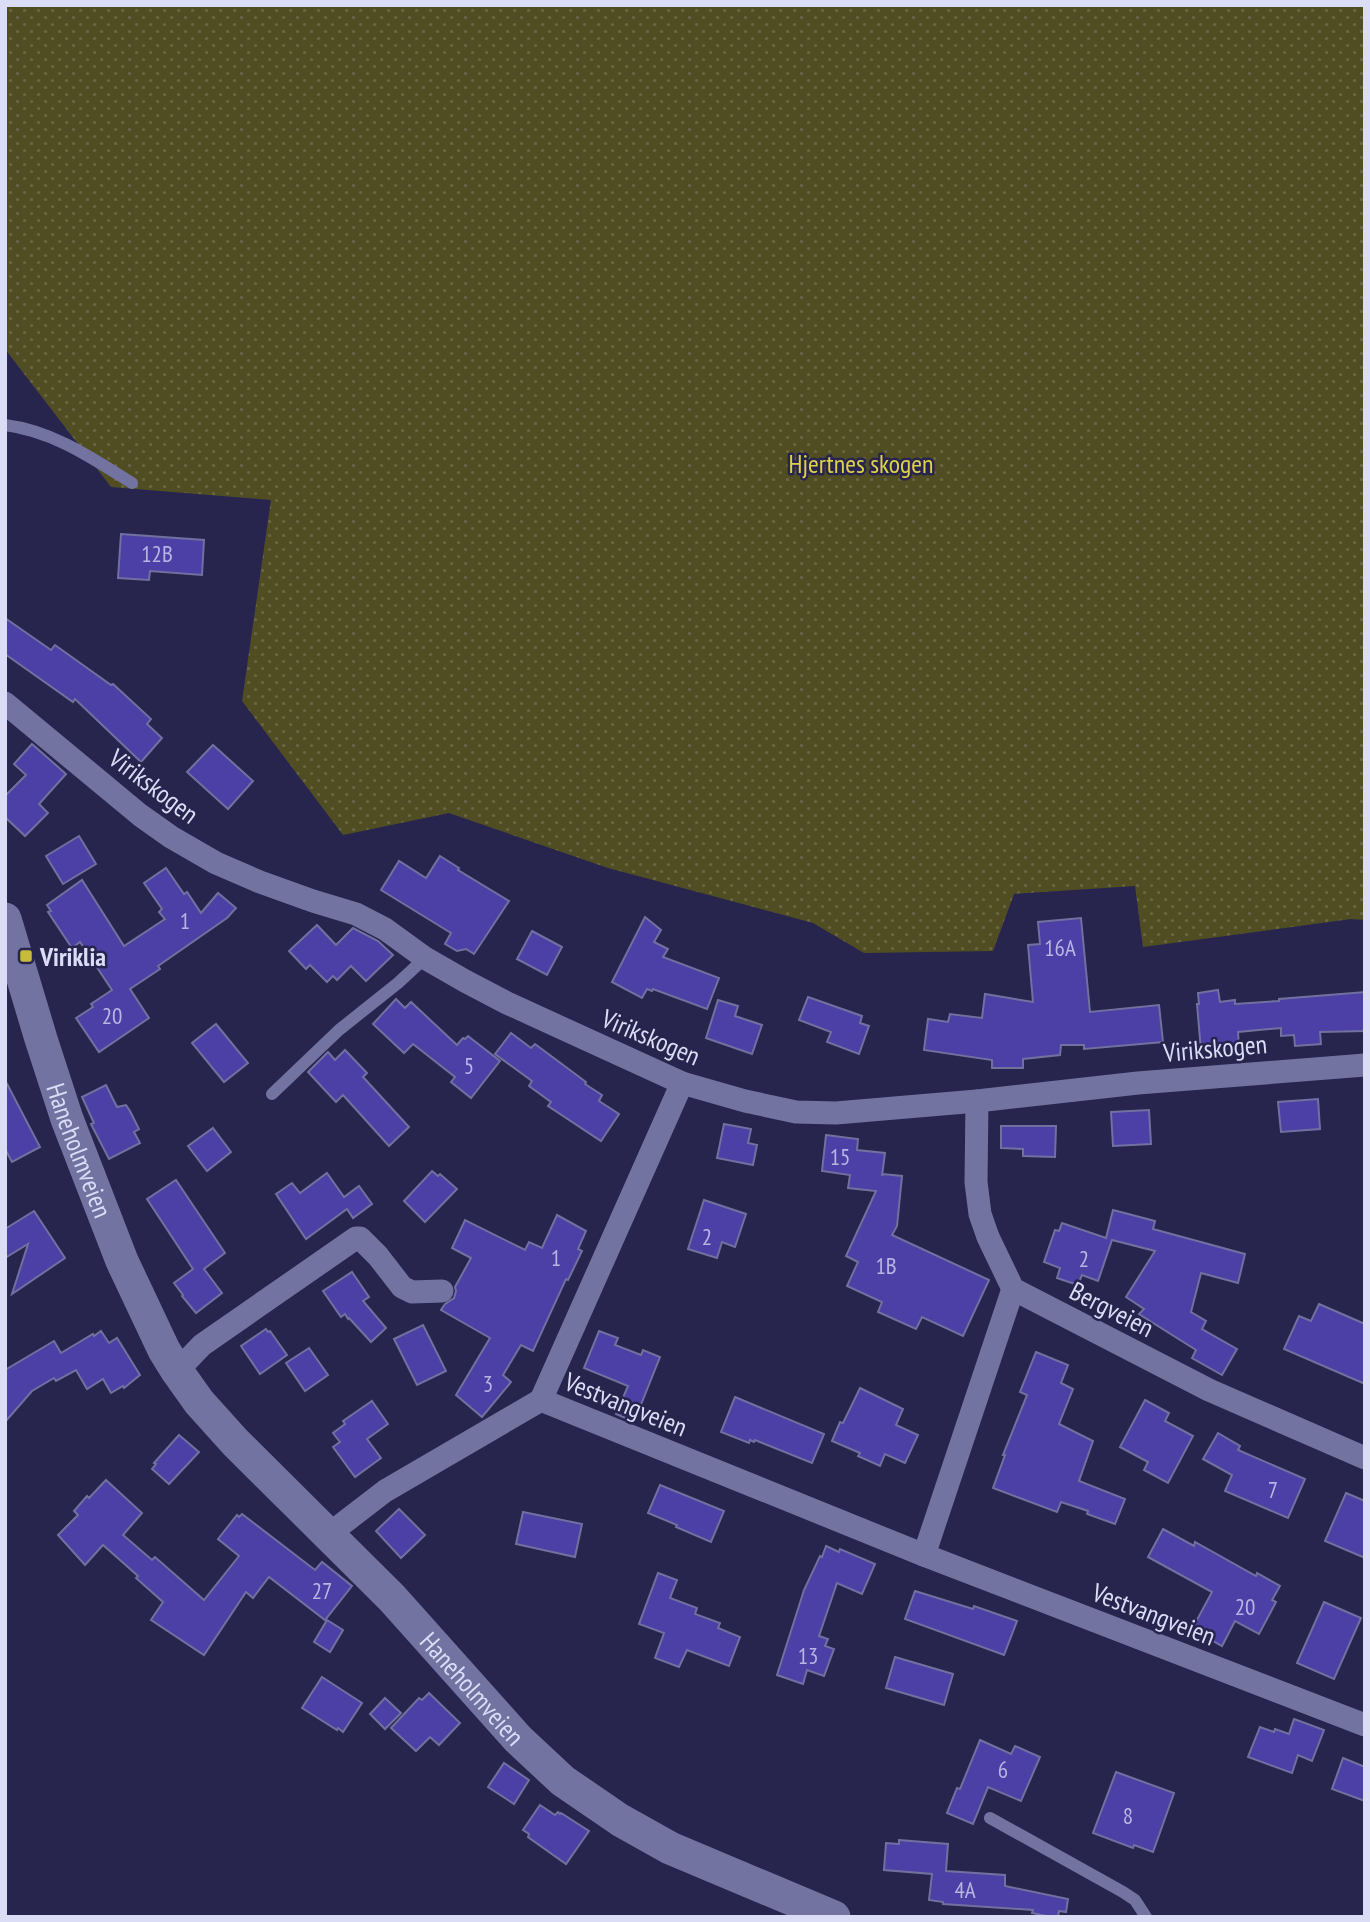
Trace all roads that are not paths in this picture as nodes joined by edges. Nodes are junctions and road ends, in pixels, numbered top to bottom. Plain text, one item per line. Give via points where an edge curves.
1 (5, 425) edge
2 (132, 483) dead end
3 (5, 703) edge
4 (5, 919) edge
5 (425, 958) junction
6 (1365, 1065) edge
7 (682, 1083) junction
8 (272, 1094) dead end
9 (977, 1101) junction
10 (1013, 1289) junction
11 (442, 1291) dead end
12 (177, 1371) junction
13 (541, 1400) junction
14 (1365, 1458) edge
15 (330, 1534) junction
16 (924, 1555) junction
17 (1365, 1725) edge
18 (990, 1818) dead end
19 (834, 1917) edge
20 (1146, 1917) edge

1 - 2 lane via 53,437
3 - 5 street, Virikskogen via 171,837 260,882 356,914
4 - 12 main road, Haneholmveien via 67,1119 122,1261
5 - 7 street, Virikskogen via 507,1003
5 - 8 lane
6 - 9 street, Virikskogen
7 - 9 street, Virikskogen via 796,1112
7 - 13 street, Vestvangveien
9 - 10 street via 980,1214
10 - 14 street, Bergveien via 1209,1390
10 - 16 street
11 - 12 street via 412,1292 402,1287 356,1238 202,1345
12 - 15 main road, Haneholmveien via 235,1442
13 - 15 street, Vestvangveien via 385,1491
13 - 16 street, Vestvangveien
15 - 19 main road, Haneholmveien via 519,1739 564,1781 620,1821 670,1848
16 - 17 street, Vestvangveien
18 - 20 lane via 1123,1892

